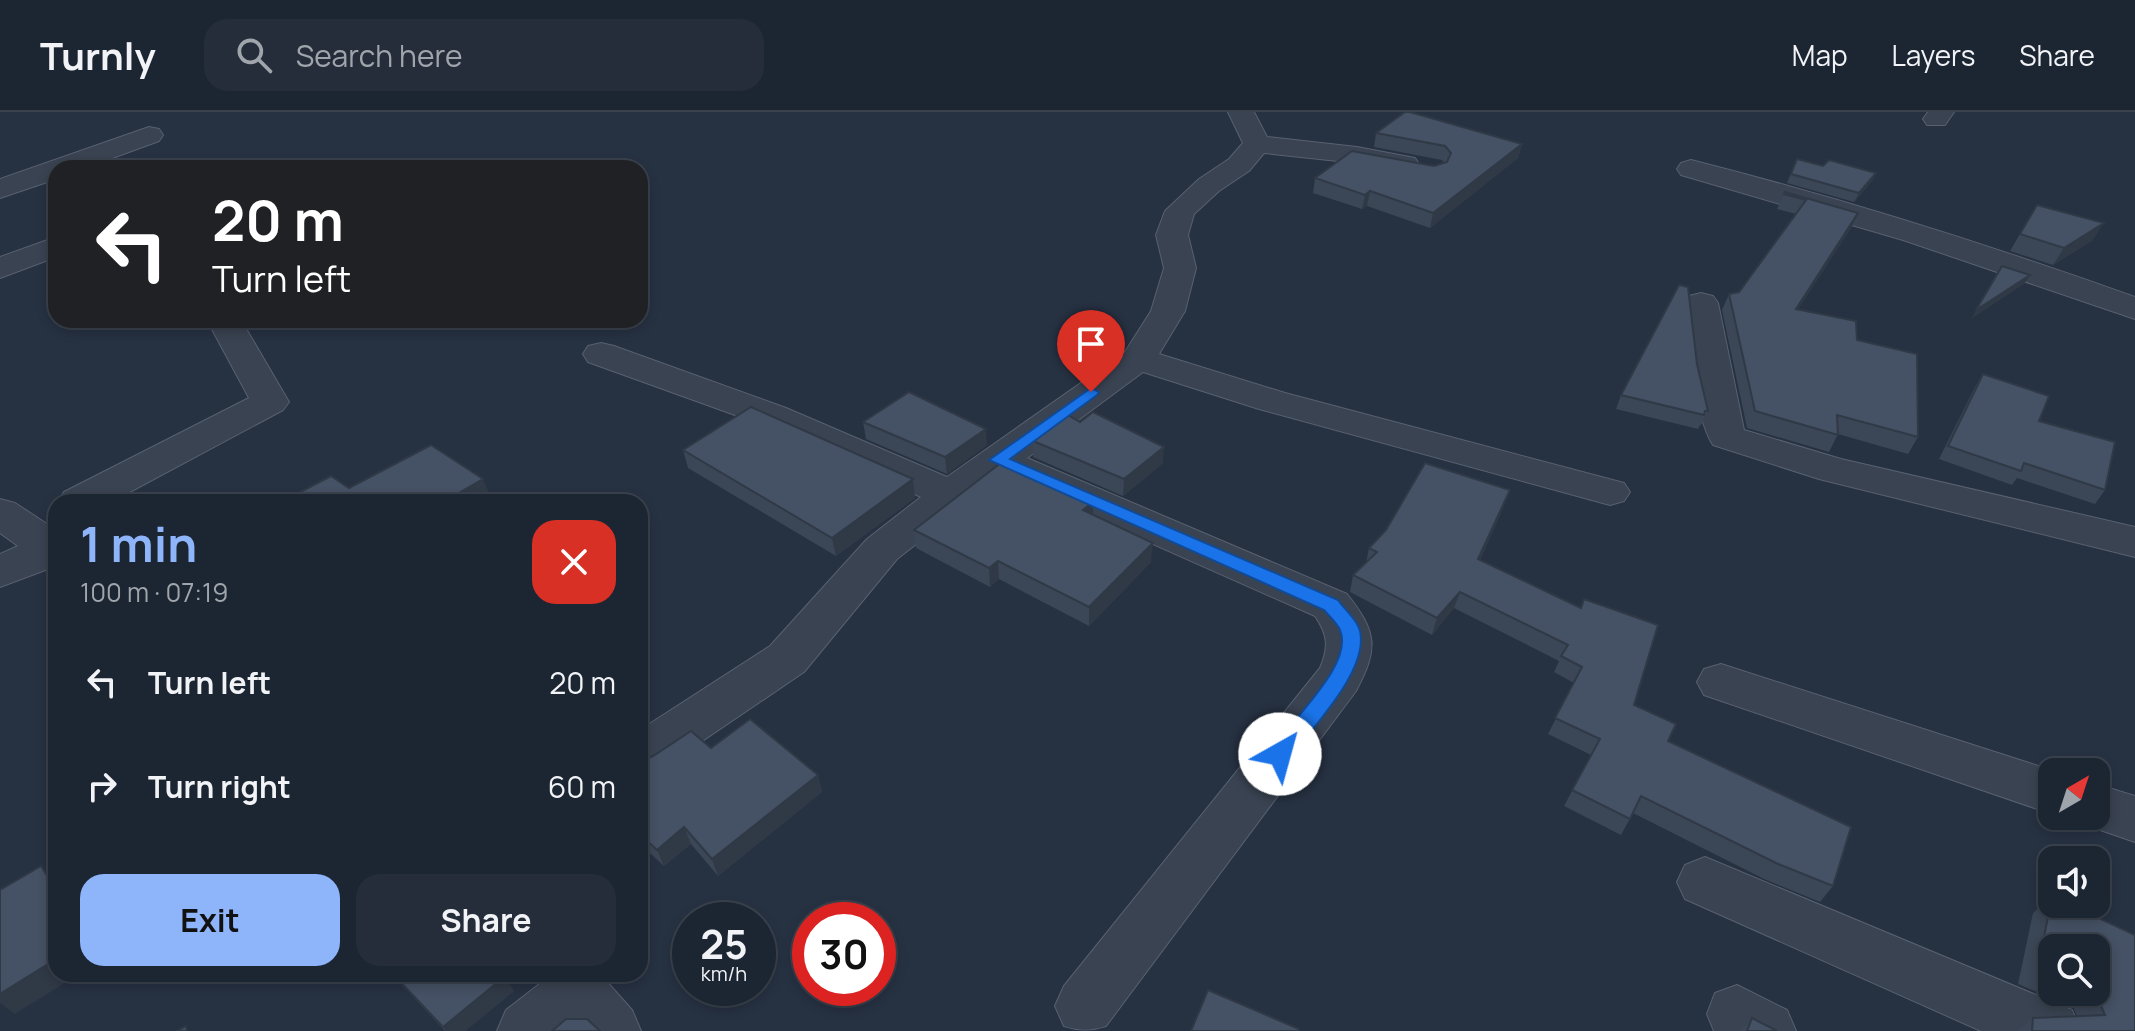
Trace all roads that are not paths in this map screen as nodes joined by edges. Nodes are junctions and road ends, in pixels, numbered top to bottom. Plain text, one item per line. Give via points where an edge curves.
1 (1249, 128) edge
2 (149, 135) dead end
3 (79, 160) edge
4 (1431, 169) edge
5 (1691, 169) dead end
6 (48, 171) edge
7 (0, 189) edge
8 (48, 249) edge
9 (0, 268) edge
10 (1701, 303) dead end
11 (2135, 309) edge
12 (228, 328) edge
13 (601, 354) dead end
14 (1138, 359) junction
15 (998, 460) junction
16 (1610, 492) dead end
17 (94, 494) edge
18 (951, 494) junction
19 (38, 531) edge
20 (2135, 542) edge
21 (0, 572) edge
22 (1721, 682) dead end
23 (648, 751) edge
24 (2038, 787) edge
25 (2110, 811) edge
26 (2135, 819) edge
27 (1705, 882) dead end
28 (585, 999) edge
29 (1085, 1006) dead end
30 (528, 1031) edge
31 (2050, 1031) edge

1 - 4 street
1 - 14 street via 1239,165 1180,211 1172,235 1180,268 1168,311
2 - 3 street
5 - 11 street via 1892,227
6 - 7 street
8 - 9 street
10 - 20 street via 1727,437 1833,470
12 - 17 street via 270,402
13 - 18 street via 773,416
14 - 15 street
14 - 16 street via 1272,401
15 - 18 street
15 - 29 street via 1331,605 1350,629 1351,653 1339,678
18 - 23 street via 882,549 787,659
19 - 21 street
22 - 24 street
25 - 26 street
27 - 31 street
28 - 30 street

